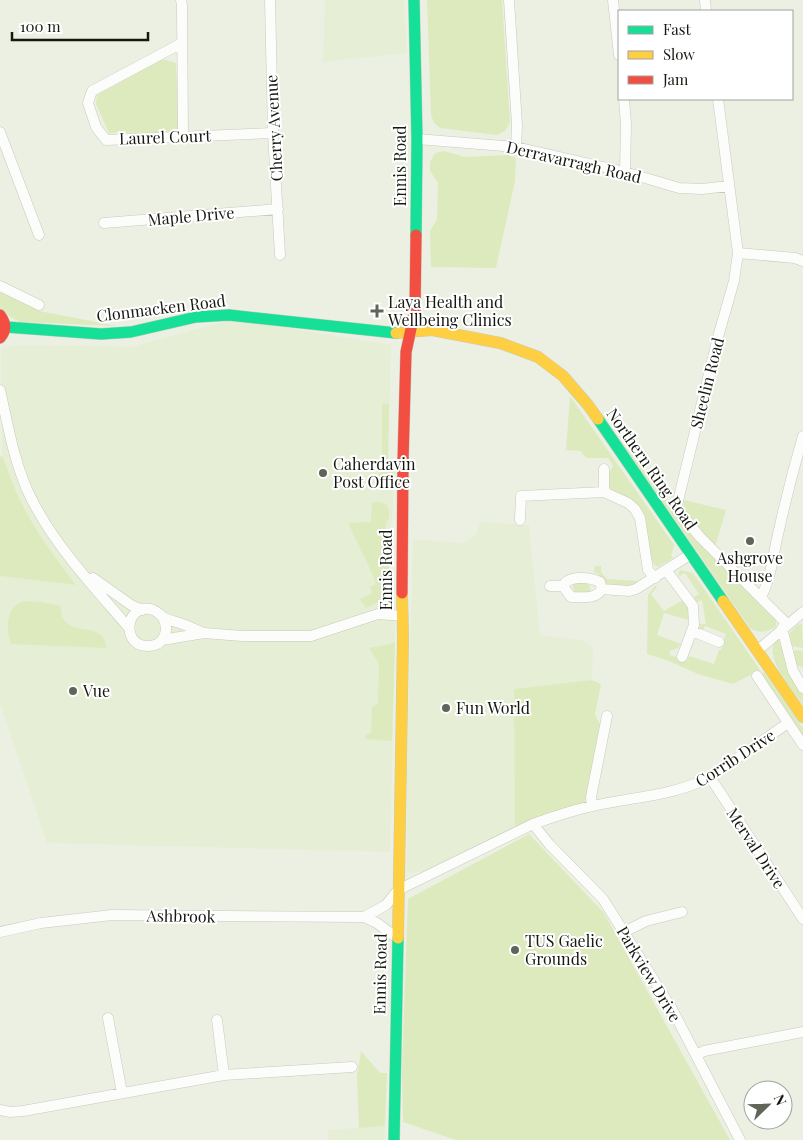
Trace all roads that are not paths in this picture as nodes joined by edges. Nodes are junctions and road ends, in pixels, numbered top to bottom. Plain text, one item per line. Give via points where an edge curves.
1 (181, 0) edge
2 (270, 0) edge
3 (414, 0) edge
4 (509, 0) edge
5 (613, 0) edge
6 (182, 43) junction
7 (618, 46) edge
8 (166, 50) junction
9 (182, 62) junction
10 (624, 100) edge
11 (718, 100) edge
12 (0, 132) edge
13 (272, 133) junction
14 (183, 136) junction
15 (417, 139) junction
16 (516, 147) junction
17 (4, 151) edge
18 (625, 172) junction
19 (729, 186) junction
20 (278, 209) junction
21 (104, 223) dead end
22 (39, 235) dead end
23 (738, 253) junction
24 (280, 255) dead end
25 (803, 261) edge
26 (0, 286) edge
27 (39, 305) dead end
28 (0, 315) edge
29 (6, 326) junction
30 (410, 332) junction
31 (0, 338) edge
32 (0, 390) edge
33 (803, 436) edge
34 (604, 468) dead end
35 (604, 492) junction
36 (520, 520) dead end
37 (691, 554) junction
38 (76, 565) junction
39 (666, 570) junction
40 (655, 578) junction
41 (550, 586) dead end
42 (562, 586) junction
43 (602, 589) junction
44 (761, 597) junction
45 (142, 610) junction
46 (803, 612) edge
47 (403, 616) junction
48 (164, 618) junction
49 (785, 626) junction
50 (129, 628) junction
51 (692, 631) junction
52 (204, 633) junction
53 (162, 640) junction
54 (719, 642) dead end
55 (757, 651) junction
56 (682, 656) dead end
57 (757, 676) dead end
58 (803, 688) edge
59 (607, 716) dead end
60 (803, 717) edge
61 (788, 723) junction
62 (803, 745) edge
63 (710, 778) junction
64 (592, 806) junction
65 (533, 824) junction
66 (398, 890) junction
67 (682, 912) dead end
68 (364, 917) junction
69 (803, 919) edge
70 (0, 932) edge
71 (624, 932) junction
72 (397, 938) junction
73 (108, 1018) dead end
74 (217, 1020) dead end
75 (803, 1032) edge
76 (696, 1055) junction
77 (352, 1067) dead end
78 (224, 1075) junction
79 (122, 1093) junction
80 (0, 1110) edge
81 (394, 1140) edge
82 (740, 1140) edge

1 - 6 street
2 - 13 street, Cherry Avenue
3 - 15 main road, Ennis Road
4 - 16 street
5 - 7 street
6 - 8 street, Laurel Court
6 - 9 street
8 - 9 street
8 - 14 street, Laurel Court via 92,91 88,103 96,127 106,140
9 - 14 street
10 - 18 street
11 - 19 street, Sheelin Road
12 - 17 street
13 - 14 street, Laurel Court
13 - 20 street, Cherry Avenue
15 - 16 street, Derravarragh Road
15 - 30 main road, Ennis Road via 415,310
16 - 18 street, Derravarragh Road
17 - 22 street
18 - 19 street, Derravarragh Road via 679,188
19 - 23 street, Sheelin Road
20 - 21 street, Maple Drive
20 - 24 street, Cherry Avenue
23 - 25 street
23 - 44 street, Sheelin Road via 734,281 677,505 700,537
26 - 27 street
28 - 29 main road
29 - 30 main road, Clonmacken Road via 101,334 139,331 196,317 229,315
29 - 31 main road
30 - 37 main road, Northern Ring Road via 432,330 500,343 538,357 563,376 588,405
30 - 47 main road, Ennis Road via 406,352 403,461
32 - 38 street via 16,457 30,496
33 - 44 street via 774,560
34 - 35 street
35 - 36 street via 521,496
35 - 40 street via 635,509 640,518 648,570
37 - 39 street
37 - 55 main road, Northern Ring Road
38 - 45 street
38 - 50 street
39 - 40 street
39 - 51 street via 693,606
40 - 43 street via 629,591
41 - 42 street
42 - 43 street via 571,597 592,597
42 - 43 street via 570,578 594,579 600,582
44 - 49 street, Sheelin Road
45 - 48 street via 151,609
45 - 50 street via 130,620
46 - 49 street
47 - 52 street via 378,614 311,636
47 - 66 main road, Ennis Road
48 - 52 street
48 - 53 street via 166,628
49 - 55 street
49 - 58 street via 793,671
50 - 53 street via 131,637 140,645 152,646
51 - 54 street
51 - 56 street
52 - 53 street
55 - 60 main road, Northern Ring Road
57 - 61 street
59 - 64 street
61 - 62 street
61 - 63 street, Corrib Drive
63 - 64 street, Corrib Drive via 660,794
63 - 69 street, Merval Drive
64 - 65 street, Corrib Drive
65 - 66 street, Corrib Drive
65 - 71 street, Parkview Drive via 603,900
66 - 68 street, Ashbrook via 386,905
66 - 72 main road, Ennis Road
67 - 71 street via 646,921
68 - 70 street, Ashbrook via 112,915 41,923
68 - 72 street, Ashbrook
71 - 76 street, Parkview Drive
72 - 81 main road, Ennis Road
73 - 79 street
74 - 78 street
75 - 76 street
76 - 82 street, Parkview Drive
77 - 78 street
78 - 79 street
79 - 80 street via 23,1111

